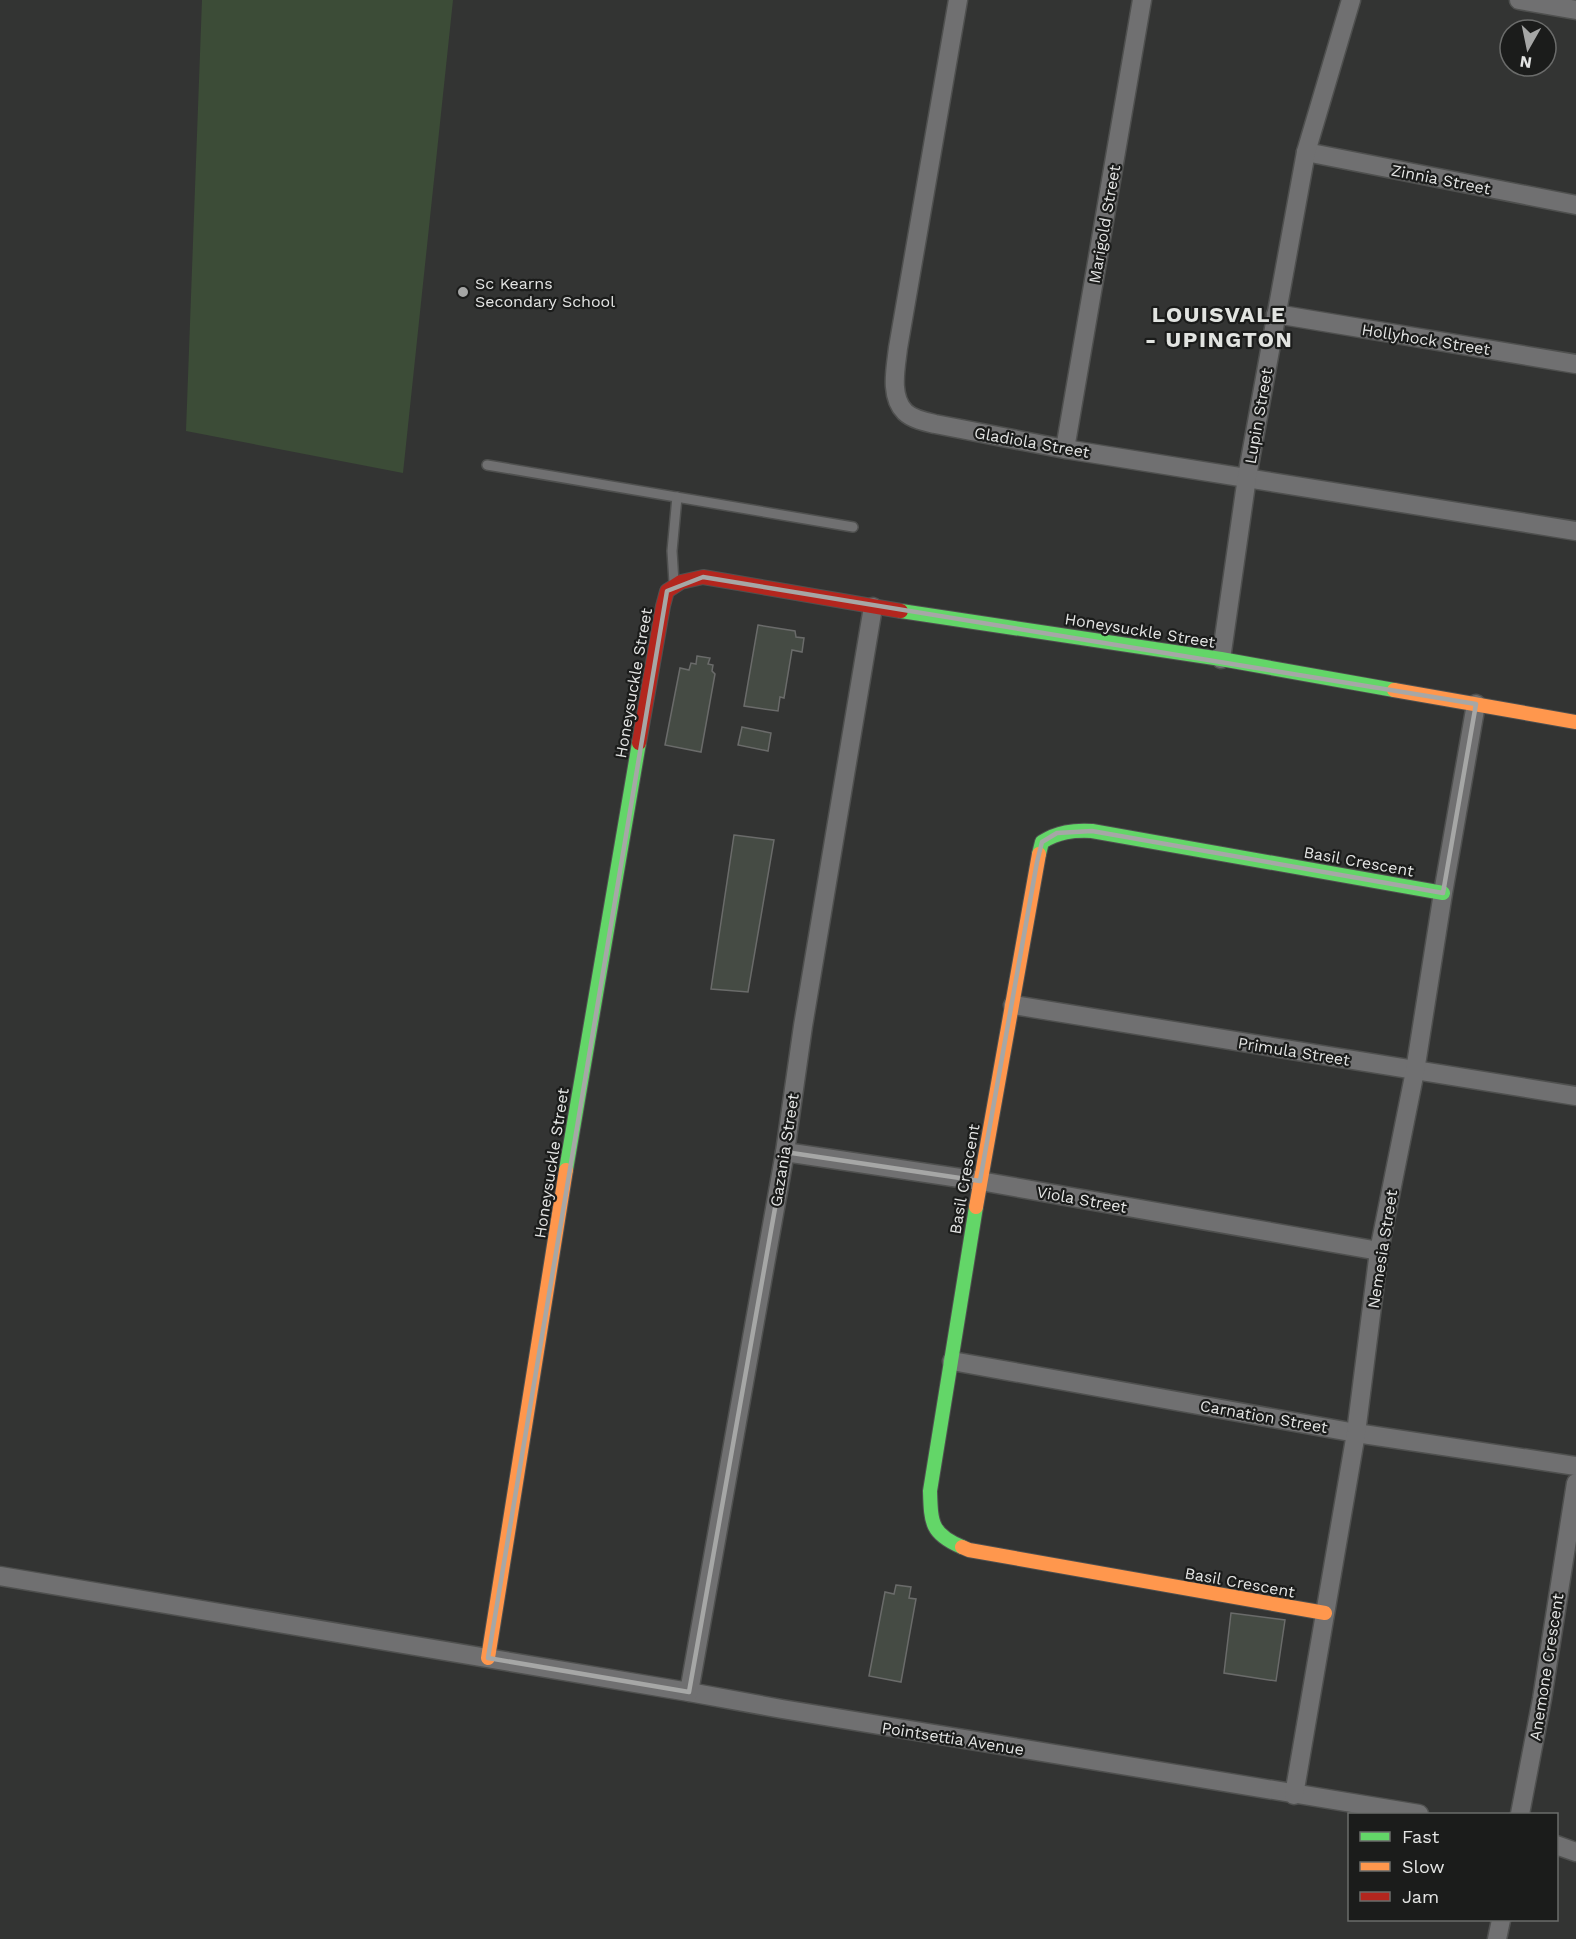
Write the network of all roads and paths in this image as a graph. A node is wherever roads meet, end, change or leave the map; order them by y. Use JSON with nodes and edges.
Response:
{"nodes":[{"id":1,"x":958,"y":0,"type":"edge"},
{"id":2,"x":1142,"y":0,"type":"edge"},
{"id":3,"x":1351,"y":0,"type":"edge"},
{"id":4,"x":1519,"y":0,"type":"edge"},
{"id":5,"x":1576,"y":10,"type":"edge"},
{"id":6,"x":1306,"y":152,"type":"junction"},
{"id":7,"x":1576,"y":205,"type":"edge"},
{"id":8,"x":1276,"y":314,"type":"junction"},
{"id":9,"x":1576,"y":364,"type":"edge"},
{"id":10,"x":1065,"y":449,"type":"junction"},
{"id":11,"x":487,"y":465,"type":"dead end"},
{"id":12,"x":1247,"y":477,"type":"junction"},
{"id":13,"x":677,"y":497,"type":"junction"},
{"id":14,"x":853,"y":526,"type":"dead end"},
{"id":15,"x":1576,"y":530,"type":"edge"},
{"id":16,"x":674,"y":585,"type":"junction"},
{"id":17,"x":873,"y":607,"type":"junction"},
{"id":18,"x":1221,"y":659,"type":"junction"},
{"id":19,"x":1476,"y":704,"type":"junction"},
{"id":20,"x":1576,"y":722,"type":"edge"},
{"id":21,"x":1443,"y":893,"type":"junction"},
{"id":22,"x":1013,"y":1005,"type":"junction"},
{"id":23,"x":1416,"y":1071,"type":"junction"},
{"id":24,"x":1576,"y":1096,"type":"edge"},
{"id":25,"x":785,"y":1152,"type":"junction"},
{"id":26,"x":980,"y":1181,"type":"junction"},
{"id":27,"x":1379,"y":1251,"type":"junction"},
{"id":28,"x":952,"y":1361,"type":"junction"},
{"id":29,"x":1356,"y":1433,"type":"junction"},
{"id":30,"x":1576,"y":1466,"type":"edge"},
{"id":31,"x":1576,"y":1483,"type":"edge"},
{"id":32,"x":0,"y":1576,"type":"edge"},
{"id":33,"x":1325,"y":1613,"type":"junction"},
{"id":34,"x":488,"y":1658,"type":"junction"},
{"id":35,"x":690,"y":1692,"type":"junction"},
{"id":36,"x":1294,"y":1795,"type":"junction"},
{"id":37,"x":1406,"y":1813,"type":"edge"},
{"id":38,"x":1520,"y":1813,"type":"edge"},
{"id":39,"x":1558,"y":1845,"type":"edge"},
{"id":40,"x":1576,"y":1852,"type":"edge"},
{"id":41,"x":1501,"y":1921,"type":"edge"},
{"id":42,"x":1497,"y":1939,"type":"edge"}],
"edges":[{"from":1,"to":10,"type":"street","name":"Gladiola Street"},
{"from":2,"to":10,"type":"street","name":"Marigold Street"},
{"from":3,"to":6,"type":"street","name":"Lupin Street"},
{"from":4,"to":5,"type":"street"},
{"from":6,"to":7,"type":"street","name":"Zinnia Street"},
{"from":6,"to":8,"type":"street","name":"Lupin Street"},
{"from":8,"to":9,"type":"street","name":"Hollyhock Street"},
{"from":8,"to":12,"type":"street","name":"Lupin Street"},
{"from":10,"to":12,"type":"street","name":"Gladiola Street"},
{"from":11,"to":13,"type":"lane"},
{"from":12,"to":15,"type":"street","name":"Gladiola Street"},
{"from":12,"to":18,"type":"street","name":"Lupin Street"},
{"from":13,"to":14,"type":"lane"},
{"from":13,"to":16,"type":"lane"},
{"from":16,"to":17,"type":"street","name":"Honeysuckle Street"},
{"from":16,"to":34,"type":"street","name":"Honeysuckle Street"},
{"from":17,"to":18,"type":"street","name":"Honeysuckle Street"},
{"from":17,"to":25,"type":"street","name":"Gazania Street"},
{"from":18,"to":19,"type":"street","name":"Honeysuckle Street"},
{"from":19,"to":20,"type":"street","name":"Honeysuckle Street"},
{"from":19,"to":21,"type":"street","name":"Nemesia Street"},
{"from":21,"to":22,"type":"street","name":"Basil Crescent"},
{"from":21,"to":23,"type":"street","name":"Nemesia Street"},
{"from":22,"to":23,"type":"street","name":"Primula Street"},
{"from":22,"to":26,"type":"street","name":"Basil Crescent"},
{"from":23,"to":24,"type":"street","name":"Primula Street"},
{"from":23,"to":27,"type":"street","name":"Nemesia Street"},
{"from":25,"to":26,"type":"street","name":"Viola Street"},
{"from":25,"to":35,"type":"street","name":"Gazania Street"},
{"from":26,"to":27,"type":"street","name":"Viola Street"},
{"from":26,"to":28,"type":"street","name":"Basil Crescent"},
{"from":27,"to":29,"type":"street","name":"Nemesia Street"},
{"from":28,"to":29,"type":"street","name":"Carnation Street"},
{"from":28,"to":33,"type":"street","name":"Basil Crescent"},
{"from":29,"to":30,"type":"street","name":"Carnation Street"},
{"from":29,"to":33,"type":"street","name":"Nemesia Street"},
{"from":31,"to":38,"type":"street","name":"Anemone Crescent"},
{"from":32,"to":34,"type":"street","name":"Pointsettia Avenue"},
{"from":33,"to":36,"type":"street","name":"Nemesia Street"},
{"from":34,"to":35,"type":"street","name":"Pointsettia Avenue"},
{"from":35,"to":36,"type":"street","name":"Pointsettia Avenue"},
{"from":36,"to":37,"type":"street","name":"Pointsettia Avenue"},
{"from":39,"to":40,"type":"street"},
{"from":41,"to":42,"type":"street"}]}
